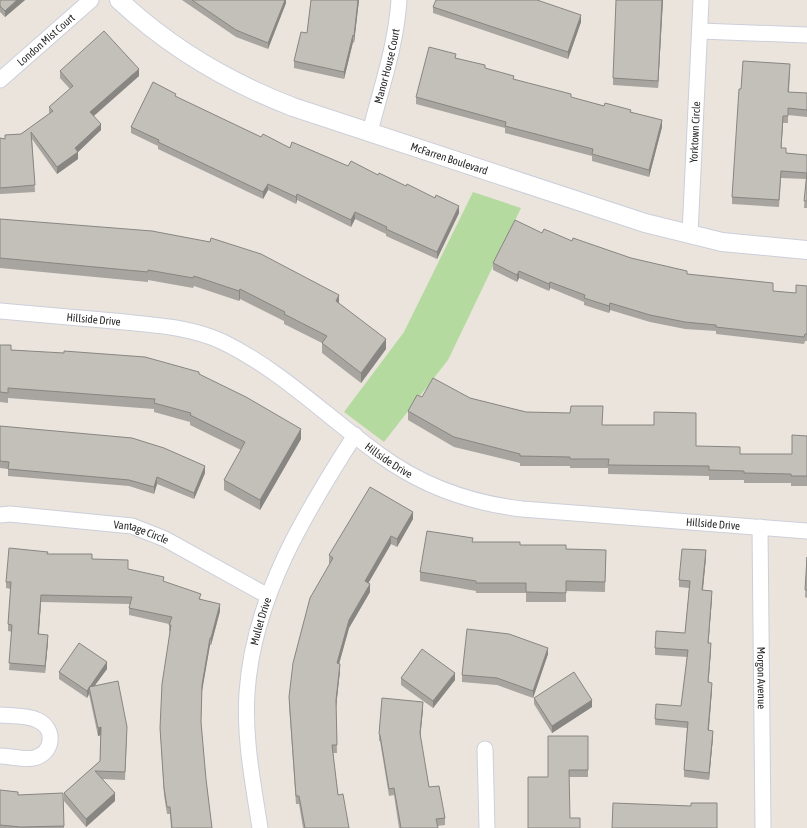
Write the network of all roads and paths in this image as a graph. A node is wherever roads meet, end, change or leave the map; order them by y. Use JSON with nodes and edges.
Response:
{"nodes":[{"id":1,"x":91,"y":0,"type":"edge"},
{"id":2,"x":119,"y":0,"type":"edge"},
{"id":3,"x":399,"y":0,"type":"edge"},
{"id":4,"x":701,"y":0,"type":"edge"},
{"id":5,"x":700,"y":31,"type":"junction"},
{"id":6,"x":807,"y":35,"type":"edge"},
{"id":7,"x":0,"y":80,"type":"edge"},
{"id":8,"x":370,"y":132,"type":"junction"},
{"id":9,"x":690,"y":234,"type":"junction"},
{"id":10,"x":807,"y":250,"type":"edge"},
{"id":11,"x":0,"y":311,"type":"edge"},
{"id":12,"x":354,"y":435,"type":"junction"},
{"id":13,"x":0,"y":515,"type":"edge"},
{"id":14,"x":760,"y":527,"type":"junction"},
{"id":15,"x":807,"y":531,"type":"edge"},
{"id":16,"x":268,"y":596,"type":"junction"},
{"id":17,"x":0,"y":716,"type":"edge"},
{"id":18,"x":485,"y":749,"type":"dead end"},
{"id":19,"x":0,"y":756,"type":"edge"},
{"id":20,"x":260,"y":828,"type":"edge"},
{"id":21,"x":487,"y":828,"type":"edge"},
{"id":22,"x":763,"y":828,"type":"edge"}],
"edges":[{"from":1,"to":7,"type":"street","name":"London Mist Court"},
{"from":2,"to":8,"type":"street","name":"McFarren Boulevard"},
{"from":3,"to":8,"type":"street","name":"Manor House Court"},
{"from":4,"to":5,"type":"street","name":"Yorktown Circle"},
{"from":5,"to":6,"type":"street"},
{"from":5,"to":9,"type":"street","name":"Yorktown Circle"},
{"from":8,"to":9,"type":"street","name":"McFarren Boulevard"},
{"from":9,"to":10,"type":"street","name":"McFarren Boulevard"},
{"from":11,"to":12,"type":"street","name":"Hillside Drive"},
{"from":12,"to":14,"type":"street","name":"Hillside Drive"},
{"from":12,"to":16,"type":"street","name":"Mullet Drive"},
{"from":13,"to":16,"type":"street","name":"Vantage Circle"},
{"from":14,"to":15,"type":"street","name":"Hillside Drive"},
{"from":14,"to":22,"type":"street","name":"Morgon Avenue"},
{"from":16,"to":20,"type":"street","name":"Mullet Drive"},
{"from":17,"to":19,"type":"street"},
{"from":18,"to":21,"type":"street"}]}
